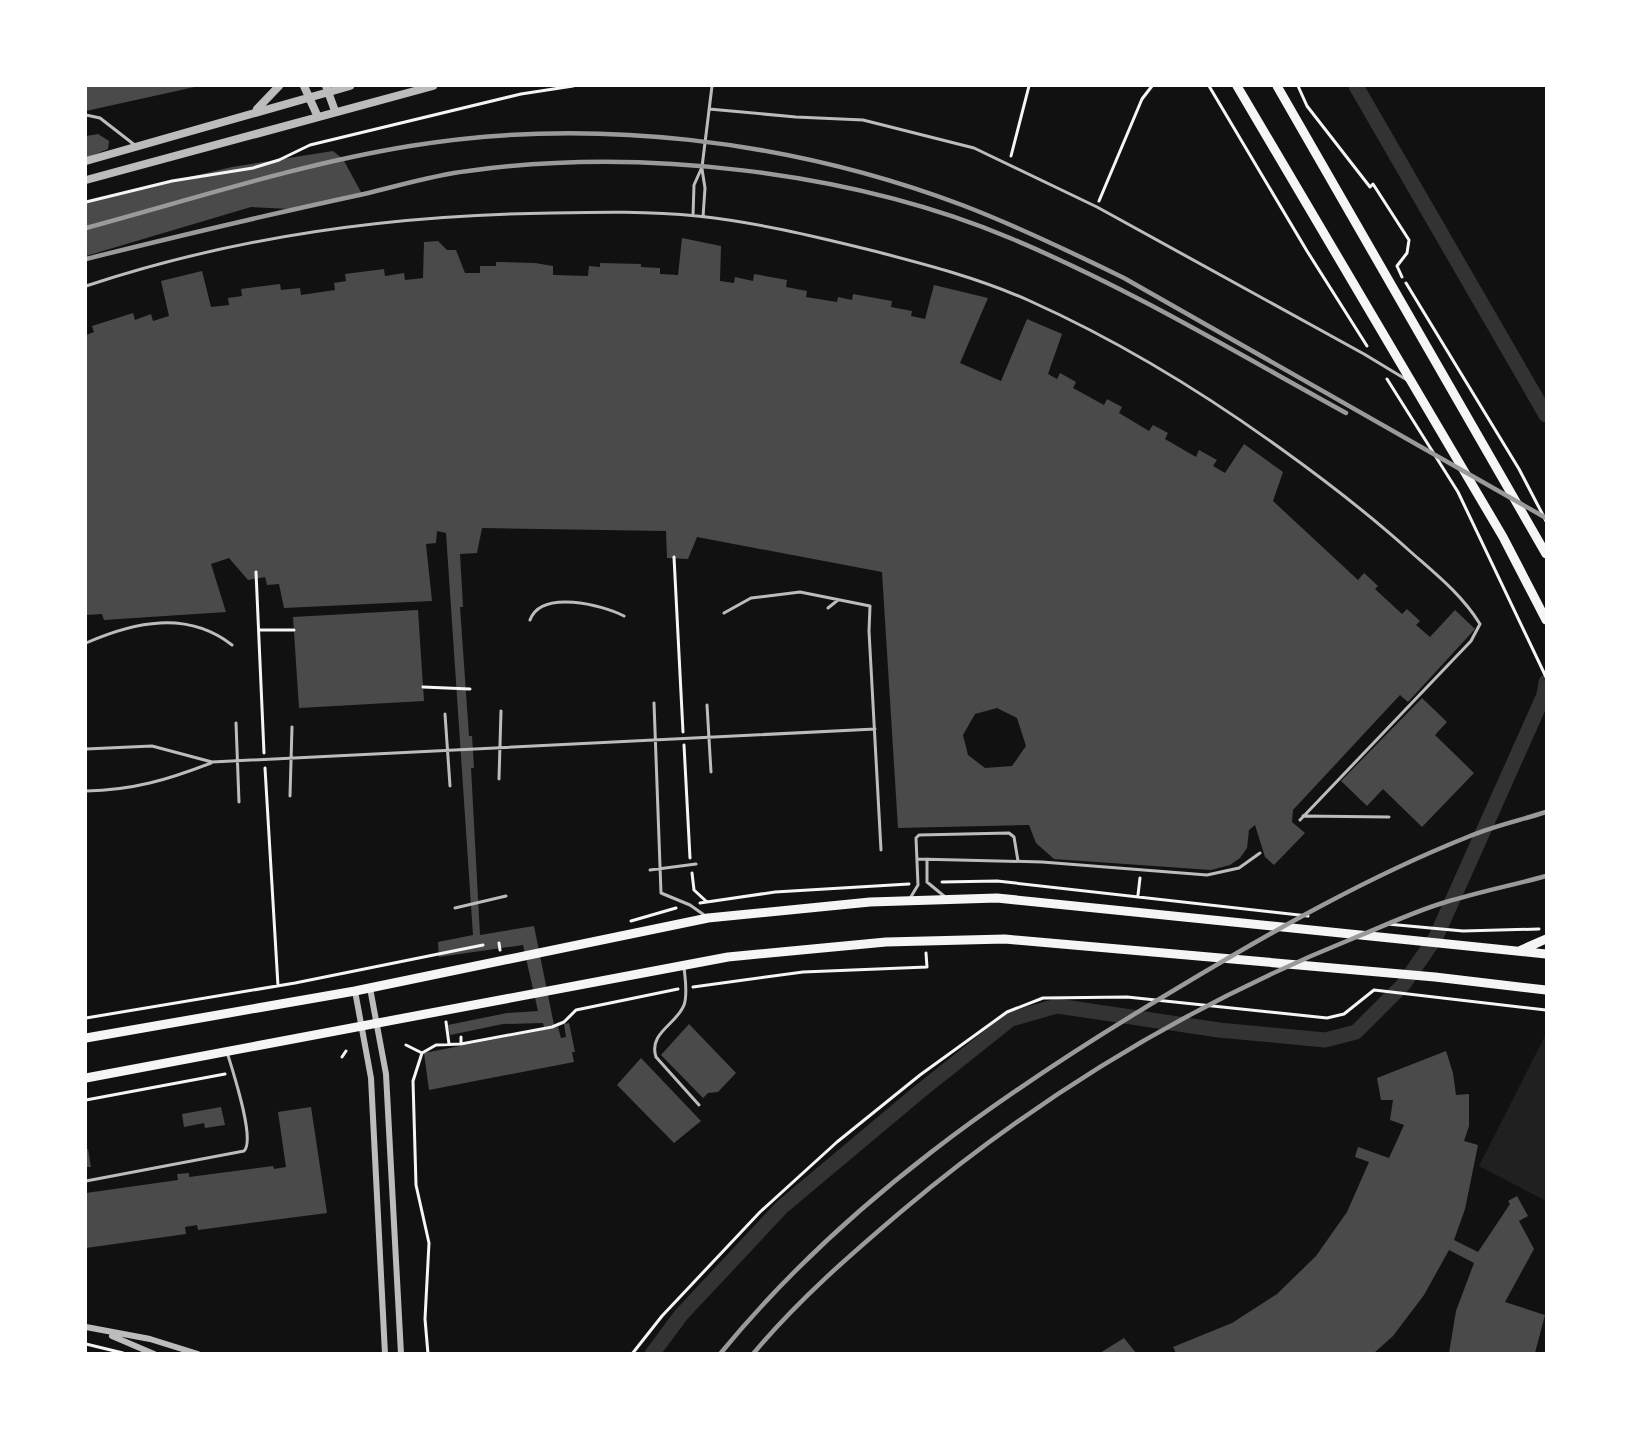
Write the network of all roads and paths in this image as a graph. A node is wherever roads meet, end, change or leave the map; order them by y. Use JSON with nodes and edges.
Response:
{"nodes":[{"id":1,"x":279,"y":86,"type":"edge"},
{"id":2,"x":304,"y":86,"type":"edge"},
{"id":3,"x":350,"y":86,"type":"edge"},
{"id":4,"x":433,"y":86,"type":"edge"},
{"id":5,"x":573,"y":86,"type":"edge"},
{"id":6,"x":712,"y":86,"type":"edge"},
{"id":7,"x":1029,"y":86,"type":"edge"},
{"id":8,"x":1152,"y":86,"type":"edge"},
{"id":9,"x":1209,"y":86,"type":"edge"},
{"id":10,"x":1237,"y":86,"type":"edge"},
{"id":11,"x":1276,"y":86,"type":"edge"},
{"id":12,"x":1298,"y":86,"type":"edge"},
{"id":13,"x":328,"y":88,"type":"edge"},
{"id":14,"x":309,"y":96,"type":"junction"},
{"id":15,"x":709,"y":109,"type":"junction"},
{"id":16,"x":335,"y":111,"type":"junction"},
{"id":17,"x":253,"y":112,"type":"junction"},
{"id":18,"x":86,"y":115,"type":"edge"},
{"id":19,"x":317,"y":116,"type":"junction"},
{"id":20,"x":136,"y":146,"type":"junction"},
{"id":21,"x":86,"y":160,"type":"edge"},
{"id":22,"x":1009,"y":163,"type":"junction"},
{"id":23,"x":702,"y":167,"type":"junction"},
{"id":24,"x":86,"y":180,"type":"edge"},
{"id":25,"x":86,"y":202,"type":"edge"},
{"id":26,"x":1096,"y":207,"type":"junction"},
{"id":27,"x":693,"y":216,"type":"junction"},
{"id":28,"x":703,"y":217,"type":"junction"},
{"id":29,"x":86,"y":286,"type":"edge"},
{"id":30,"x":1377,"y":362,"type":"junction"},
{"id":31,"x":1413,"y":385,"type":"junction"},
{"id":32,"x":1546,"y":521,"type":"edge"},
{"id":33,"x":1546,"y":554,"type":"edge"},
{"id":34,"x":256,"y":572,"type":"dead end"},
{"id":35,"x":838,"y":600,"type":"junction"},
{"id":36,"x":828,"y":608,"type":"dead end"},
{"id":37,"x":724,"y":613,"type":"dead end"},
{"id":38,"x":624,"y":616,"type":"dead end"},
{"id":39,"x":530,"y":620,"type":"dead end"},
{"id":40,"x":1546,"y":620,"type":"edge"},
{"id":41,"x":259,"y":630,"type":"junction"},
{"id":42,"x":294,"y":630,"type":"dead end"},
{"id":43,"x":86,"y":643,"type":"edge"},
{"id":44,"x":232,"y":645,"type":"dead end"},
{"id":45,"x":1546,"y":676,"type":"edge"},
{"id":46,"x":423,"y":687,"type":"dead end"},
{"id":47,"x":470,"y":689,"type":"dead end"},
{"id":48,"x":654,"y":704,"type":"dead end"},
{"id":49,"x":708,"y":705,"type":"dead end"},
{"id":50,"x":501,"y":711,"type":"dead end"},
{"id":51,"x":445,"y":714,"type":"dead end"},
{"id":52,"x":236,"y":723,"type":"dead end"},
{"id":53,"x":292,"y":727,"type":"dead end"},
{"id":54,"x":874,"y":729,"type":"junction"},
{"id":55,"x":710,"y":738,"type":"junction"},
{"id":56,"x":656,"y":740,"type":"junction"},
{"id":57,"x":86,"y":749,"type":"edge"},
{"id":58,"x":500,"y":749,"type":"junction"},
{"id":59,"x":448,"y":751,"type":"junction"},
{"id":60,"x":292,"y":759,"type":"junction"},
{"id":61,"x":264,"y":760,"type":"junction"},
{"id":62,"x":236,"y":761,"type":"junction"},
{"id":63,"x":212,"y":762,"type":"junction"},
{"id":64,"x":711,"y":772,"type":"dead end"},
{"id":65,"x":499,"y":779,"type":"dead end"},
{"id":66,"x":450,"y":786,"type":"dead end"},
{"id":67,"x":86,"y":791,"type":"edge"},
{"id":68,"x":290,"y":796,"type":"dead end"},
{"id":69,"x":239,"y":802,"type":"dead end"},
{"id":70,"x":1303,"y":816,"type":"junction"},
{"id":71,"x":1389,"y":817,"type":"dead end"},
{"id":72,"x":1299,"y":820,"type":"dead end"},
{"id":73,"x":880,"y":850,"type":"dead end"},
{"id":74,"x":1260,"y":854,"type":"dead end"},
{"id":75,"x":918,"y":859,"type":"junction"},
{"id":76,"x":927,"y":859,"type":"junction"},
{"id":77,"x":1018,"y":861,"type":"junction"},
{"id":78,"x":696,"y":864,"type":"dead end"},
{"id":79,"x":658,"y":869,"type":"junction"},
{"id":80,"x":650,"y":870,"type":"dead end"},
{"id":81,"x":1140,"y":878,"type":"dead end"},
{"id":82,"x":1138,"y":895,"type":"dead end"},
{"id":83,"x":506,"y":896,"type":"dead end"},
{"id":84,"x":948,"y":900,"type":"junction"},
{"id":85,"x":908,"y":901,"type":"junction"},
{"id":86,"x":455,"y":908,"type":"dead end"},
{"id":87,"x":708,"y":918,"type":"junction"},
{"id":88,"x":1546,"y":926,"type":"edge"},
{"id":89,"x":1416,"y":927,"type":"dead end"},
{"id":90,"x":1546,"y":939,"type":"edge"},
{"id":91,"x":926,"y":942,"type":"junction"},
{"id":92,"x":483,"y":945,"type":"dead end"},
{"id":93,"x":1516,"y":952,"type":"junction"},
{"id":94,"x":1546,"y":954,"type":"edge"},
{"id":95,"x":684,"y":965,"type":"junction"},
{"id":96,"x":278,"y":986,"type":"junction"},
{"id":97,"x":370,"y":988,"type":"junction"},
{"id":98,"x":686,"y":988,"type":"junction"},
{"id":99,"x":1546,"y":990,"type":"edge"},
{"id":100,"x":355,"y":991,"type":"junction"},
{"id":101,"x":445,"y":1009,"type":"junction"},
{"id":102,"x":1546,"y":1010,"type":"edge"},
{"id":103,"x":86,"y":1018,"type":"edge"},
{"id":104,"x":378,"y":1023,"type":"junction"},
{"id":105,"x":363,"y":1026,"type":"junction"},
{"id":106,"x":461,"y":1037,"type":"dead end"},
{"id":107,"x":86,"y":1038,"type":"edge"},
{"id":108,"x":449,"y":1044,"type":"junction"},
{"id":109,"x":461,"y":1044,"type":"junction"},
{"id":110,"x":406,"y":1045,"type":"dead end"},
{"id":111,"x":226,"y":1051,"type":"junction"},
{"id":112,"x":346,"y":1051,"type":"dead end"},
{"id":113,"x":422,"y":1053,"type":"junction"},
{"id":114,"x":342,"y":1057,"type":"dead end"},
{"id":115,"x":234,"y":1073,"type":"junction"},
{"id":116,"x":86,"y":1077,"type":"edge"},
{"id":117,"x":86,"y":1100,"type":"edge"},
{"id":118,"x":699,"y":1105,"type":"dead end"},
{"id":119,"x":86,"y":1181,"type":"edge"},
{"id":120,"x":86,"y":1327,"type":"edge"},
{"id":121,"x":106,"y":1333,"type":"junction"},
{"id":122,"x":86,"y":1344,"type":"edge"},
{"id":123,"x":124,"y":1353,"type":"edge"},
{"id":124,"x":154,"y":1353,"type":"edge"},
{"id":125,"x":197,"y":1353,"type":"edge"},
{"id":126,"x":248,"y":1353,"type":"edge"},
{"id":127,"x":261,"y":1353,"type":"edge"},
{"id":128,"x":385,"y":1353,"type":"edge"},
{"id":129,"x":401,"y":1353,"type":"edge"},
{"id":130,"x":428,"y":1353,"type":"edge"},
{"id":131,"x":632,"y":1353,"type":"edge"}],
"edges":[{"from":1,"to":17,"type":"street"},
{"from":2,"to":14,"type":"street"},
{"from":3,"to":13,"type":"street"},
{"from":4,"to":16,"type":"street"},
{"from":5,"to":25,"type":"path"},
{"from":6,"to":15,"type":"lane"},
{"from":7,"to":22,"type":"path"},
{"from":8,"to":26,"type":"path"},
{"from":9,"to":30,"type":"path"},
{"from":10,"to":31,"type":"main road"},
{"from":11,"to":33,"type":"main road"},
{"from":12,"to":32,"type":"path"},
{"from":13,"to":14,"type":"street"},
{"from":13,"to":16,"type":"street"},
{"from":14,"to":17,"type":"street"},
{"from":14,"to":19,"type":"street"},
{"from":15,"to":22,"type":"lane"},
{"from":15,"to":23,"type":"lane"},
{"from":16,"to":19,"type":"street"},
{"from":17,"to":20,"type":"street"},
{"from":18,"to":20,"type":"lane"},
{"from":19,"to":24,"type":"street"},
{"from":20,"to":21,"type":"street"},
{"from":22,"to":26,"type":"lane"},
{"from":23,"to":27,"type":"lane"},
{"from":23,"to":28,"type":"lane"},
{"from":26,"to":30,"type":"lane"},
{"from":27,"to":28,"type":"lane"},
{"from":27,"to":29,"type":"lane"},
{"from":28,"to":70,"type":"lane"},
{"from":30,"to":31,"type":"lane"},
{"from":30,"to":45,"type":"path"},
{"from":31,"to":40,"type":"main road"},
{"from":34,"to":41,"type":"path"},
{"from":35,"to":36,"type":"lane"},
{"from":35,"to":37,"type":"lane"},
{"from":35,"to":54,"type":"lane"},
{"from":38,"to":39,"type":"lane"},
{"from":41,"to":42,"type":"path"},
{"from":41,"to":61,"type":"path"},
{"from":43,"to":44,"type":"lane"},
{"from":46,"to":47,"type":"path"},
{"from":48,"to":56,"type":"lane"},
{"from":49,"to":55,"type":"lane"},
{"from":50,"to":58,"type":"lane"},
{"from":51,"to":59,"type":"lane"},
{"from":52,"to":62,"type":"lane"},
{"from":53,"to":60,"type":"lane"},
{"from":54,"to":55,"type":"lane"},
{"from":54,"to":73,"type":"lane"},
{"from":55,"to":56,"type":"lane"},
{"from":55,"to":64,"type":"lane"},
{"from":56,"to":58,"type":"lane"},
{"from":56,"to":79,"type":"lane"},
{"from":57,"to":63,"type":"lane"},
{"from":58,"to":59,"type":"lane"},
{"from":58,"to":65,"type":"lane"},
{"from":59,"to":60,"type":"lane"},
{"from":59,"to":66,"type":"lane"},
{"from":60,"to":61,"type":"lane"},
{"from":60,"to":68,"type":"lane"},
{"from":61,"to":62,"type":"lane"},
{"from":61,"to":96,"type":"path"},
{"from":62,"to":63,"type":"lane"},
{"from":62,"to":69,"type":"lane"},
{"from":63,"to":67,"type":"lane"},
{"from":70,"to":71,"type":"lane"},
{"from":70,"to":72,"type":"lane"},
{"from":74,"to":77,"type":"lane"},
{"from":75,"to":76,"type":"lane"},
{"from":75,"to":77,"type":"lane"},
{"from":75,"to":85,"type":"lane"},
{"from":76,"to":77,"type":"lane"},
{"from":76,"to":84,"type":"lane"},
{"from":78,"to":79,"type":"lane"},
{"from":79,"to":80,"type":"lane"},
{"from":79,"to":87,"type":"lane"},
{"from":81,"to":82,"type":"path"},
{"from":83,"to":86,"type":"lane"},
{"from":84,"to":85,"type":"main road"},
{"from":84,"to":93,"type":"main road"},
{"from":85,"to":87,"type":"main road"},
{"from":87,"to":97,"type":"main road"},
{"from":88,"to":89,"type":"path"},
{"from":90,"to":93,"type":"main road"},
{"from":91,"to":95,"type":"main road"},
{"from":91,"to":98,"type":"path"},
{"from":91,"to":99,"type":"main road"},
{"from":92,"to":96,"type":"path"},
{"from":93,"to":94,"type":"main road"},
{"from":95,"to":98,"type":"lane"},
{"from":95,"to":101,"type":"main road"},
{"from":96,"to":103,"type":"path"},
{"from":97,"to":100,"type":"main road"},
{"from":97,"to":104,"type":"street"},
{"from":98,"to":109,"type":"path"},
{"from":98,"to":118,"type":"lane"},
{"from":100,"to":105,"type":"street"},
{"from":100,"to":107,"type":"main road"},
{"from":101,"to":104,"type":"main road"},
{"from":101,"to":108,"type":"path"},
{"from":102,"to":131,"type":"path"},
{"from":104,"to":105,"type":"main road"},
{"from":104,"to":129,"type":"street"},
{"from":105,"to":111,"type":"main road"},
{"from":105,"to":128,"type":"street"},
{"from":106,"to":109,"type":"path"},
{"from":108,"to":109,"type":"path"},
{"from":108,"to":113,"type":"path"},
{"from":110,"to":113,"type":"path"},
{"from":111,"to":115,"type":"lane"},
{"from":111,"to":116,"type":"main road"},
{"from":112,"to":114,"type":"path"},
{"from":113,"to":130,"type":"path"},
{"from":115,"to":117,"type":"path"},
{"from":115,"to":119,"type":"lane"},
{"from":120,"to":121,"type":"street"},
{"from":121,"to":124,"type":"street"},
{"from":121,"to":125,"type":"street"},
{"from":122,"to":123,"type":"path"},
{"from":126,"to":127,"type":"path"}]}
